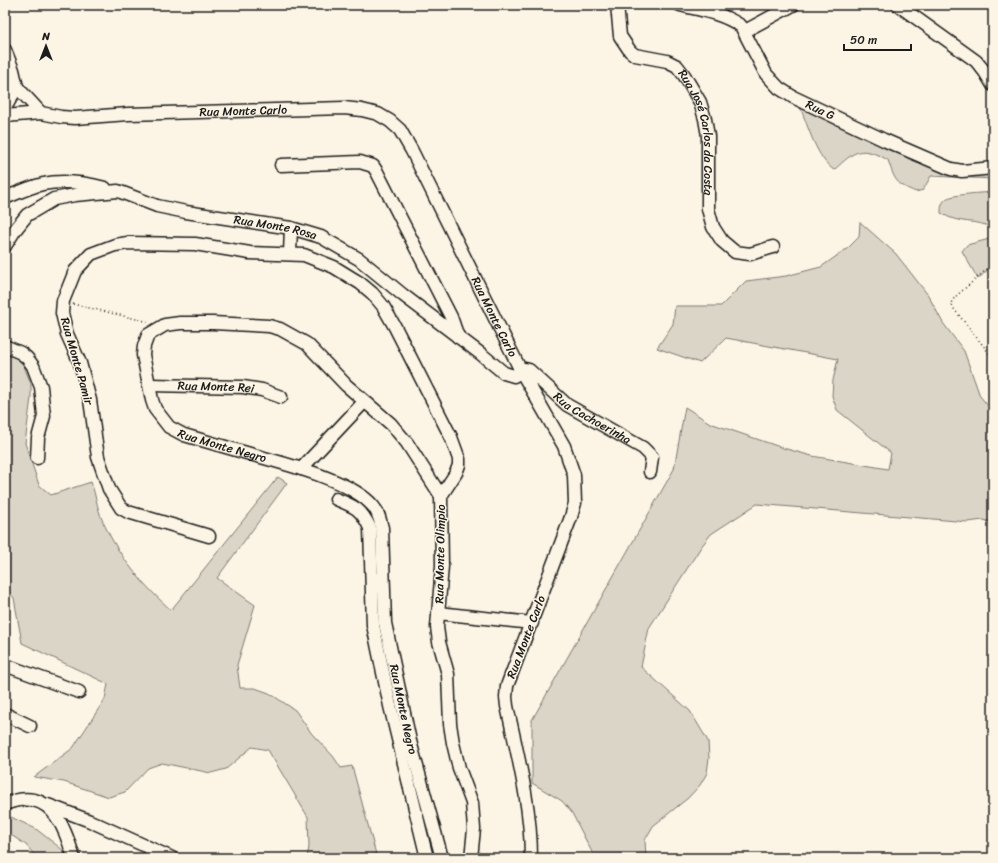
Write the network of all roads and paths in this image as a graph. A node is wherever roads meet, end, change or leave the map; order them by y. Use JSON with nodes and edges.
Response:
{"nodes":[{"id":1,"x":617,"y":5,"type":"edge"},
{"id":2,"x":680,"y":5,"type":"edge"},
{"id":3,"x":793,"y":5,"type":"edge"},
{"id":4,"x":898,"y":5,"type":"edge"},
{"id":5,"x":745,"y":31,"type":"junction"},
{"id":6,"x":5,"y":50,"type":"edge"},
{"id":7,"x":993,"y":85,"type":"edge"},
{"id":8,"x":17,"y":88,"type":"junction"},
{"id":9,"x":5,"y":108,"type":"edge"},
{"id":10,"x":41,"y":113,"type":"junction"},
{"id":11,"x":5,"y":116,"type":"edge"},
{"id":12,"x":281,"y":165,"type":"dead end"},
{"id":13,"x":993,"y":168,"type":"edge"},
{"id":14,"x":118,"y":191,"type":"junction"},
{"id":15,"x":5,"y":198,"type":"edge"},
{"id":16,"x":291,"y":228,"type":"junction"},
{"id":17,"x":5,"y":246,"type":"edge"},
{"id":18,"x":773,"y":247,"type":"dead end"},
{"id":19,"x":290,"y":253,"type":"junction"},
{"id":20,"x":993,"y":264,"type":"edge"},
{"id":21,"x":63,"y":301,"type":"junction"},
{"id":22,"x":165,"y":325,"type":"junction"},
{"id":23,"x":458,"y":337,"type":"junction"},
{"id":24,"x":5,"y":346,"type":"edge"},
{"id":25,"x":993,"y":358,"type":"edge"},
{"id":26,"x":521,"y":371,"type":"junction"},
{"id":27,"x":150,"y":385,"type":"junction"},
{"id":28,"x":281,"y":397,"type":"dead end"},
{"id":29,"x":364,"y":402,"type":"junction"},
{"id":30,"x":37,"y":458,"type":"dead end"},
{"id":31,"x":301,"y":468,"type":"junction"},
{"id":32,"x":650,"y":472,"type":"dead end"},
{"id":33,"x":441,"y":496,"type":"junction"},
{"id":34,"x":336,"y":499,"type":"dead end"},
{"id":35,"x":210,"y":536,"type":"dead end"},
{"id":36,"x":438,"y":613,"type":"junction"},
{"id":37,"x":532,"y":624,"type":"junction"},
{"id":38,"x":5,"y":665,"type":"edge"},
{"id":39,"x":79,"y":692,"type":"dead end"},
{"id":40,"x":5,"y":714,"type":"edge"},
{"id":41,"x":30,"y":726,"type":"dead end"},
{"id":42,"x":5,"y":804,"type":"edge"},
{"id":43,"x":48,"y":805,"type":"junction"},
{"id":44,"x":74,"y":858,"type":"edge"},
{"id":45,"x":172,"y":858,"type":"edge"},
{"id":46,"x":427,"y":858,"type":"edge"},
{"id":47,"x":442,"y":858,"type":"edge"},
{"id":48,"x":471,"y":858,"type":"edge"},
{"id":49,"x":531,"y":858,"type":"edge"}],
"edges":[{"from":1,"to":18,"type":"street","name":"Rua José Carlos da Costa"},
{"from":2,"to":5,"type":"street","name":"Rua G"},
{"from":3,"to":5,"type":"street"},
{"from":4,"to":7,"type":"street"},
{"from":5,"to":13,"type":"street","name":"Rua G"},
{"from":6,"to":8,"type":"street"},
{"from":8,"to":9,"type":"street"},
{"from":8,"to":10,"type":"street"},
{"from":10,"to":11,"type":"street","name":"Rua Monte Carlo"},
{"from":10,"to":26,"type":"street","name":"Rua Monte Carlo"},
{"from":12,"to":23,"type":"street"},
{"from":14,"to":15,"type":"street"},
{"from":14,"to":16,"type":"street","name":"Rua Monte Rosa"},
{"from":14,"to":17,"type":"street","name":"Rua Monte Rosa"},
{"from":16,"to":19,"type":"street"},
{"from":16,"to":23,"type":"street","name":"Rua Monte Rosa"},
{"from":19,"to":21,"type":"street","name":"Rua Monte Pamir"},
{"from":19,"to":33,"type":"street","name":"Rua Monte Olimpio"},
{"from":20,"to":25,"type":"path"},
{"from":21,"to":22,"type":"path"},
{"from":21,"to":35,"type":"street","name":"Rua Monte Pamir"},
{"from":22,"to":27,"type":"street","name":"Rua Monte Negro"},
{"from":22,"to":29,"type":"street","name":"Rua Monte Negro"},
{"from":23,"to":26,"type":"street","name":"Rua Monte Rosa"},
{"from":24,"to":30,"type":"street"},
{"from":26,"to":32,"type":"street","name":"Rua Cachoerinha"},
{"from":26,"to":37,"type":"street","name":"Rua Monte Carlo"},
{"from":27,"to":28,"type":"street","name":"Rua Monte Rei"},
{"from":27,"to":31,"type":"street","name":"Rua Monte Negro"},
{"from":29,"to":31,"type":"street"},
{"from":29,"to":33,"type":"street","name":"Rua Monte Negro"},
{"from":31,"to":47,"type":"street","name":"Rua Monte Negro"},
{"from":33,"to":36,"type":"street","name":"Rua Monte Olimpio"},
{"from":34,"to":46,"type":"street"},
{"from":36,"to":37,"type":"street"},
{"from":36,"to":48,"type":"street","name":"Rua Monte Olimpio"},
{"from":37,"to":49,"type":"street","name":"Rua Monte Carlo"},
{"from":38,"to":39,"type":"street"},
{"from":40,"to":41,"type":"street"},
{"from":42,"to":43,"type":"street"},
{"from":43,"to":44,"type":"street"},
{"from":43,"to":45,"type":"street"}]}
